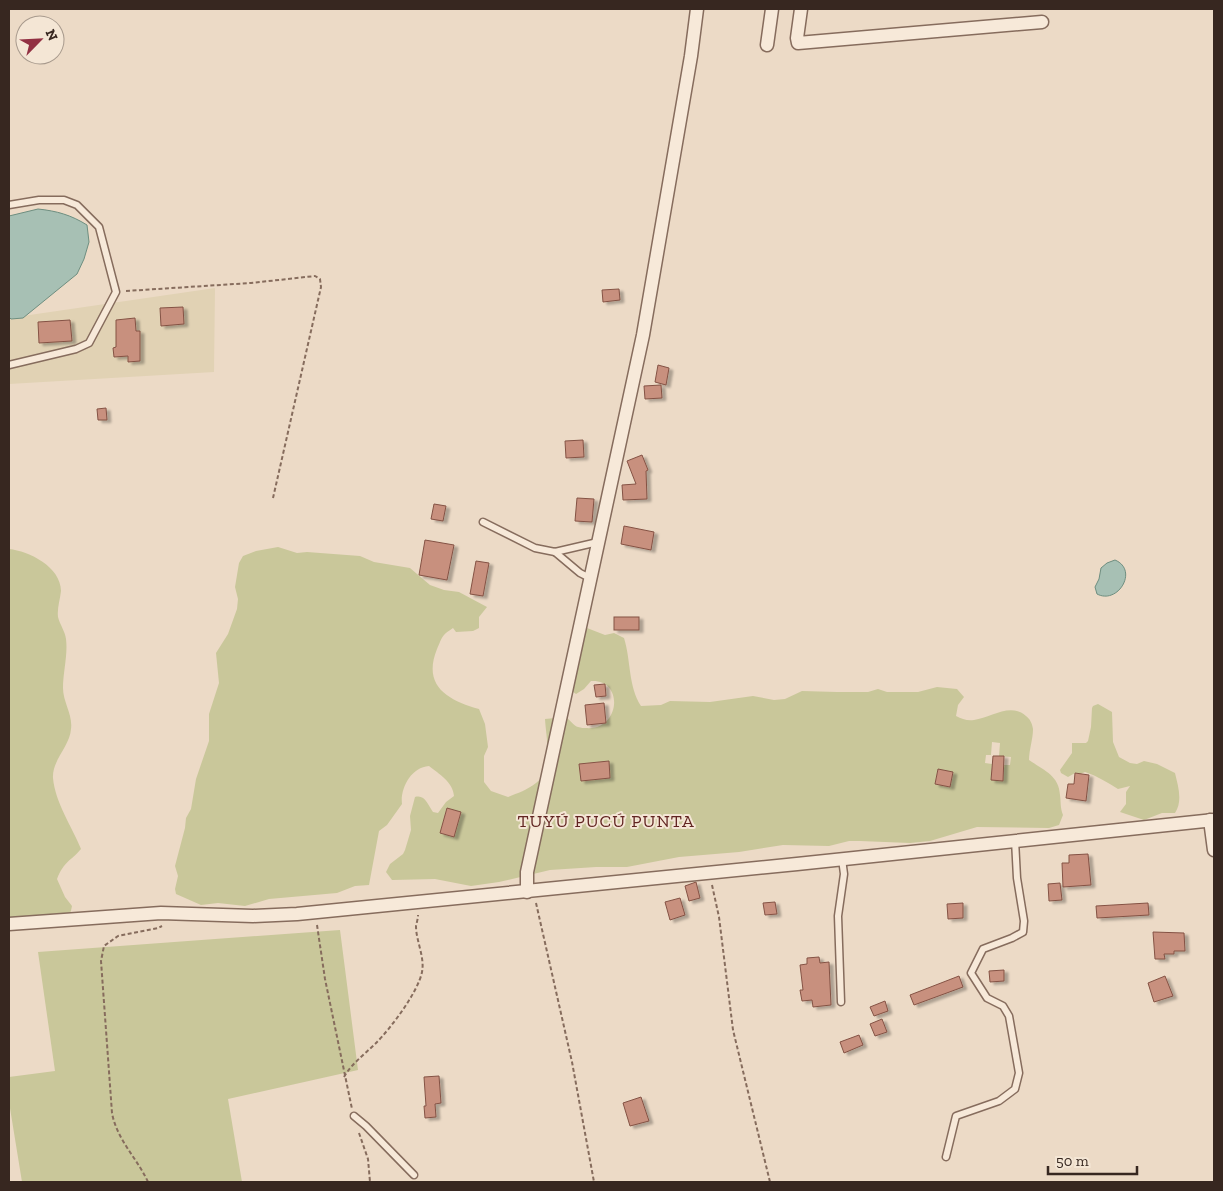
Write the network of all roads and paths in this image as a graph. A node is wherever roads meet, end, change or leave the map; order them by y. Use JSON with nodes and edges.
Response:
{"nodes":[{"id":1,"x":697,"y":9,"type":"edge"},
{"id":2,"x":772,"y":9,"type":"edge"},
{"id":3,"x":801,"y":9,"type":"edge"},
{"id":4,"x":1042,"y":22,"type":"dead end"},
{"id":5,"x":766,"y":45,"type":"dead end"},
{"id":6,"x":9,"y":205,"type":"edge"},
{"id":7,"x":116,"y":292,"type":"junction"},
{"id":8,"x":9,"y":365,"type":"edge"},
{"id":9,"x":273,"y":498,"type":"dead end"},
{"id":10,"x":483,"y":522,"type":"dead end"},
{"id":11,"x":598,"y":542,"type":"junction"},
{"id":12,"x":555,"y":552,"type":"junction"},
{"id":13,"x":590,"y":578,"type":"junction"},
{"id":14,"x":1212,"y":820,"type":"edge"},
{"id":15,"x":1015,"y":840,"type":"junction"},
{"id":16,"x":1214,"y":850,"type":"edge"},
{"id":17,"x":842,"y":859,"type":"junction"},
{"id":18,"x":710,"y":873,"type":"junction"},
{"id":19,"x":530,"y":891,"type":"junction"},
{"id":20,"x":426,"y":902,"type":"junction"},
{"id":21,"x":318,"y":912,"type":"junction"},
{"id":22,"x":174,"y":914,"type":"junction"},
{"id":23,"x":9,"y":924,"type":"edge"},
{"id":24,"x":841,"y":1002,"type":"dead end"},
{"id":25,"x":344,"y":1077,"type":"junction"},
{"id":26,"x":354,"y":1116,"type":"junction"},
{"id":27,"x":946,"y":1157,"type":"dead end"},
{"id":28,"x":414,"y":1175,"type":"dead end"},
{"id":29,"x":148,"y":1182,"type":"edge"},
{"id":30,"x":370,"y":1182,"type":"edge"},
{"id":31,"x":594,"y":1182,"type":"edge"},
{"id":32,"x":770,"y":1182,"type":"edge"}],
"edges":[{"from":1,"to":11,"type":"street"},
{"from":2,"to":5,"type":"street"},
{"from":3,"to":4,"type":"street"},
{"from":6,"to":7,"type":"lane"},
{"from":7,"to":8,"type":"lane"},
{"from":7,"to":9,"type":"path"},
{"from":10,"to":12,"type":"lane"},
{"from":11,"to":12,"type":"lane"},
{"from":11,"to":13,"type":"street"},
{"from":12,"to":13,"type":"lane"},
{"from":13,"to":19,"type":"street"},
{"from":14,"to":15,"type":"street"},
{"from":14,"to":16,"type":"street"},
{"from":15,"to":17,"type":"street"},
{"from":15,"to":27,"type":"lane"},
{"from":17,"to":18,"type":"street"},
{"from":17,"to":24,"type":"lane"},
{"from":18,"to":19,"type":"street"},
{"from":18,"to":32,"type":"path"},
{"from":19,"to":20,"type":"street"},
{"from":19,"to":31,"type":"path"},
{"from":20,"to":21,"type":"street"},
{"from":20,"to":25,"type":"path"},
{"from":21,"to":22,"type":"street"},
{"from":21,"to":25,"type":"path"},
{"from":22,"to":23,"type":"street"},
{"from":22,"to":29,"type":"path"},
{"from":25,"to":26,"type":"path"},
{"from":26,"to":28,"type":"lane"},
{"from":26,"to":30,"type":"path"}]}
